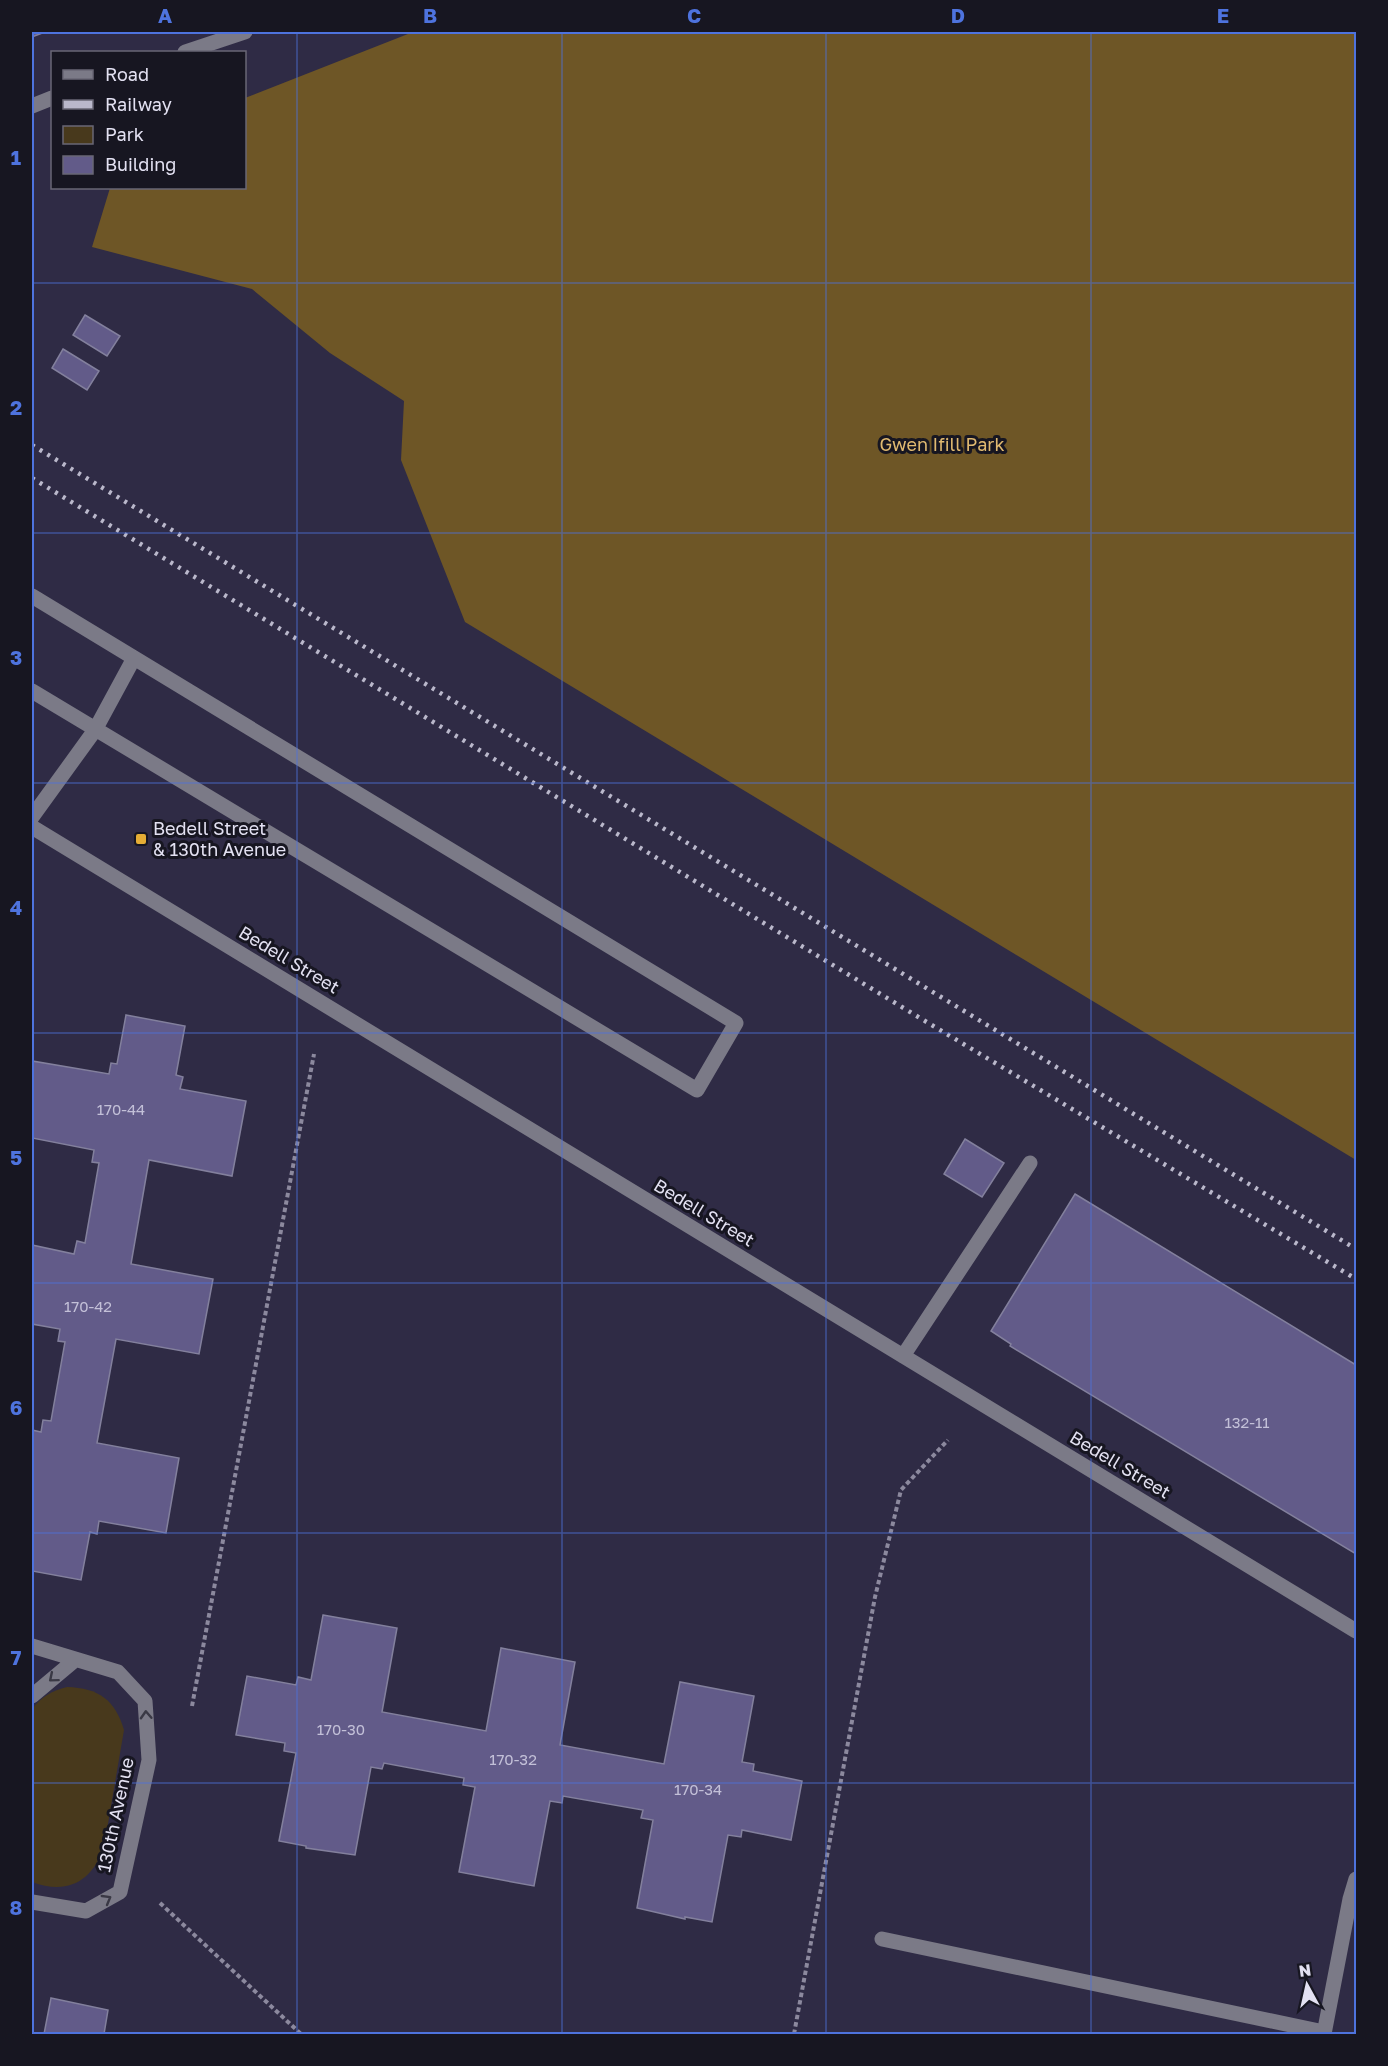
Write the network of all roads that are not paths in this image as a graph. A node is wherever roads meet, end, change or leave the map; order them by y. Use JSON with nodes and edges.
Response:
{"nodes":[{"id":1,"x":245,"y":32,"type":"edge"},
{"id":2,"x":187,"y":51,"type":"edge"},
{"id":3,"x":51,"y":98,"type":"edge"},
{"id":4,"x":32,"y":106,"type":"edge"},
{"id":5,"x":32,"y":596,"type":"edge"},
{"id":6,"x":134,"y":658,"type":"junction"},
{"id":7,"x":32,"y":691,"type":"edge"},
{"id":8,"x":95,"y":730,"type":"junction"},
{"id":9,"x":32,"y":817,"type":"edge"},
{"id":10,"x":32,"y":827,"type":"edge"},
{"id":11,"x":1030,"y":1163,"type":"dead end"},
{"id":12,"x":903,"y":1356,"type":"junction"},
{"id":13,"x":1356,"y":1631,"type":"edge"},
{"id":14,"x":32,"y":1646,"type":"edge"},
{"id":15,"x":75,"y":1660,"type":"junction"},
{"id":16,"x":32,"y":1696,"type":"edge"},
{"id":17,"x":1356,"y":1879,"type":"edge"},
{"id":18,"x":32,"y":1902,"type":"edge"},
{"id":19,"x":882,"y":1939,"type":"dead end"},
{"id":20,"x":1324,"y":2033,"type":"edge"}],
"edges":[{"from":1,"to":2,"type":"street"},
{"from":3,"to":4,"type":"street"},
{"from":5,"to":6,"type":"street"},
{"from":6,"to":8,"type":"street"},
{"from":6,"to":8,"type":"street"},
{"from":7,"to":8,"type":"street"},
{"from":8,"to":9,"type":"street"},
{"from":10,"to":12,"type":"street","name":"Bedell Street"},
{"from":11,"to":12,"type":"street"},
{"from":12,"to":13,"type":"street","name":"Bedell Street"},
{"from":14,"to":15,"type":"street","name":"130th Avenue"},
{"from":15,"to":16,"type":"street","one_way":true},
{"from":18,"to":15,"type":"street","name":"130th Avenue","one_way":true},
{"from":17,"to":20,"type":"street"},
{"from":19,"to":20,"type":"street"}]}
